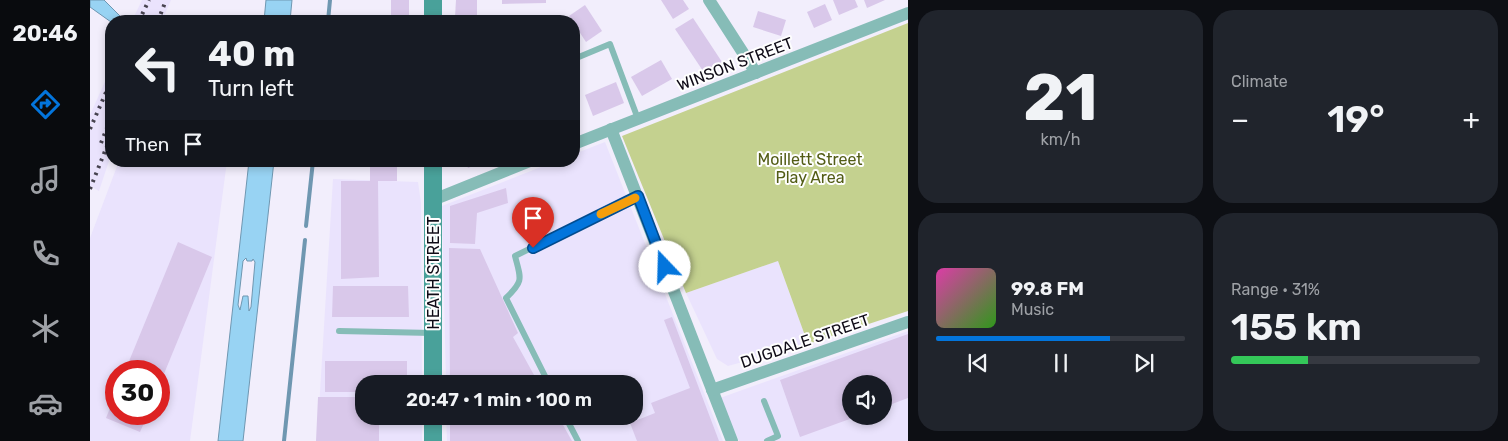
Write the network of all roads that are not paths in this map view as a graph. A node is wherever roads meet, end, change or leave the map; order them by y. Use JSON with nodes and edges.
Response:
{"nodes":[{"id":1,"x":433,"y":0,"type":"edge"},
{"id":2,"x":709,"y":0,"type":"edge"},
{"id":3,"x":908,"y":13,"type":"edge"},
{"id":4,"x":433,"y":15,"type":"edge"},
{"id":5,"x":580,"y":56,"type":"edge"},
{"id":6,"x":756,"y":73,"type":"junction"},
{"id":7,"x":638,"y":119,"type":"junction"},
{"id":8,"x":611,"y":129,"type":"junction"},
{"id":9,"x":580,"y":142,"type":"edge"},
{"id":10,"x":433,"y":167,"type":"edge"},
{"id":11,"x":515,"y":167,"type":"edge"},
{"id":12,"x":638,"y":196,"type":"junction"},
{"id":13,"x":433,"y":200,"type":"junction"},
{"id":14,"x":908,"y":322,"type":"edge"},
{"id":15,"x":339,"y":331,"type":"dead end"},
{"id":16,"x":433,"y":333,"type":"junction"},
{"id":17,"x":433,"y":375,"type":"edge"},
{"id":18,"x":544,"y":375,"type":"edge"},
{"id":19,"x":712,"y":390,"type":"junction"},
{"id":20,"x":764,"y":400,"type":"dead end"},
{"id":21,"x":433,"y":425,"type":"edge"},
{"id":22,"x":570,"y":425,"type":"edge"},
{"id":23,"x":433,"y":441,"type":"edge"},
{"id":24,"x":578,"y":441,"type":"edge"},
{"id":25,"x":732,"y":441,"type":"edge"},
{"id":26,"x":767,"y":441,"type":"edge"}],
"edges":[{"from":1,"to":4,"type":"main road"},
{"from":2,"to":6,"type":"street"},
{"from":3,"to":6,"type":"street","name":"WINSON STREET"},
{"from":5,"to":7,"type":"lane"},
{"from":6,"to":7,"type":"street","name":"WINSON STREET"},
{"from":7,"to":8,"type":"street","name":"WINSON STREET"},
{"from":8,"to":9,"type":"street","name":"WINSON STREET"},
{"from":8,"to":12,"type":"street"},
{"from":10,"to":13,"type":"main road","name":"HEATH STREET"},
{"from":11,"to":13,"type":"street"},
{"from":12,"to":18,"type":"lane"},
{"from":12,"to":19,"type":"street"},
{"from":13,"to":16,"type":"main road","name":"HEATH STREET"},
{"from":14,"to":19,"type":"street","name":"DUGDALE STREET"},
{"from":15,"to":16,"type":"lane"},
{"from":16,"to":17,"type":"main road","name":"HEATH STREET"},
{"from":19,"to":25,"type":"street"},
{"from":20,"to":26,"type":"lane"},
{"from":21,"to":23,"type":"main road"},
{"from":22,"to":24,"type":"lane"}]}
